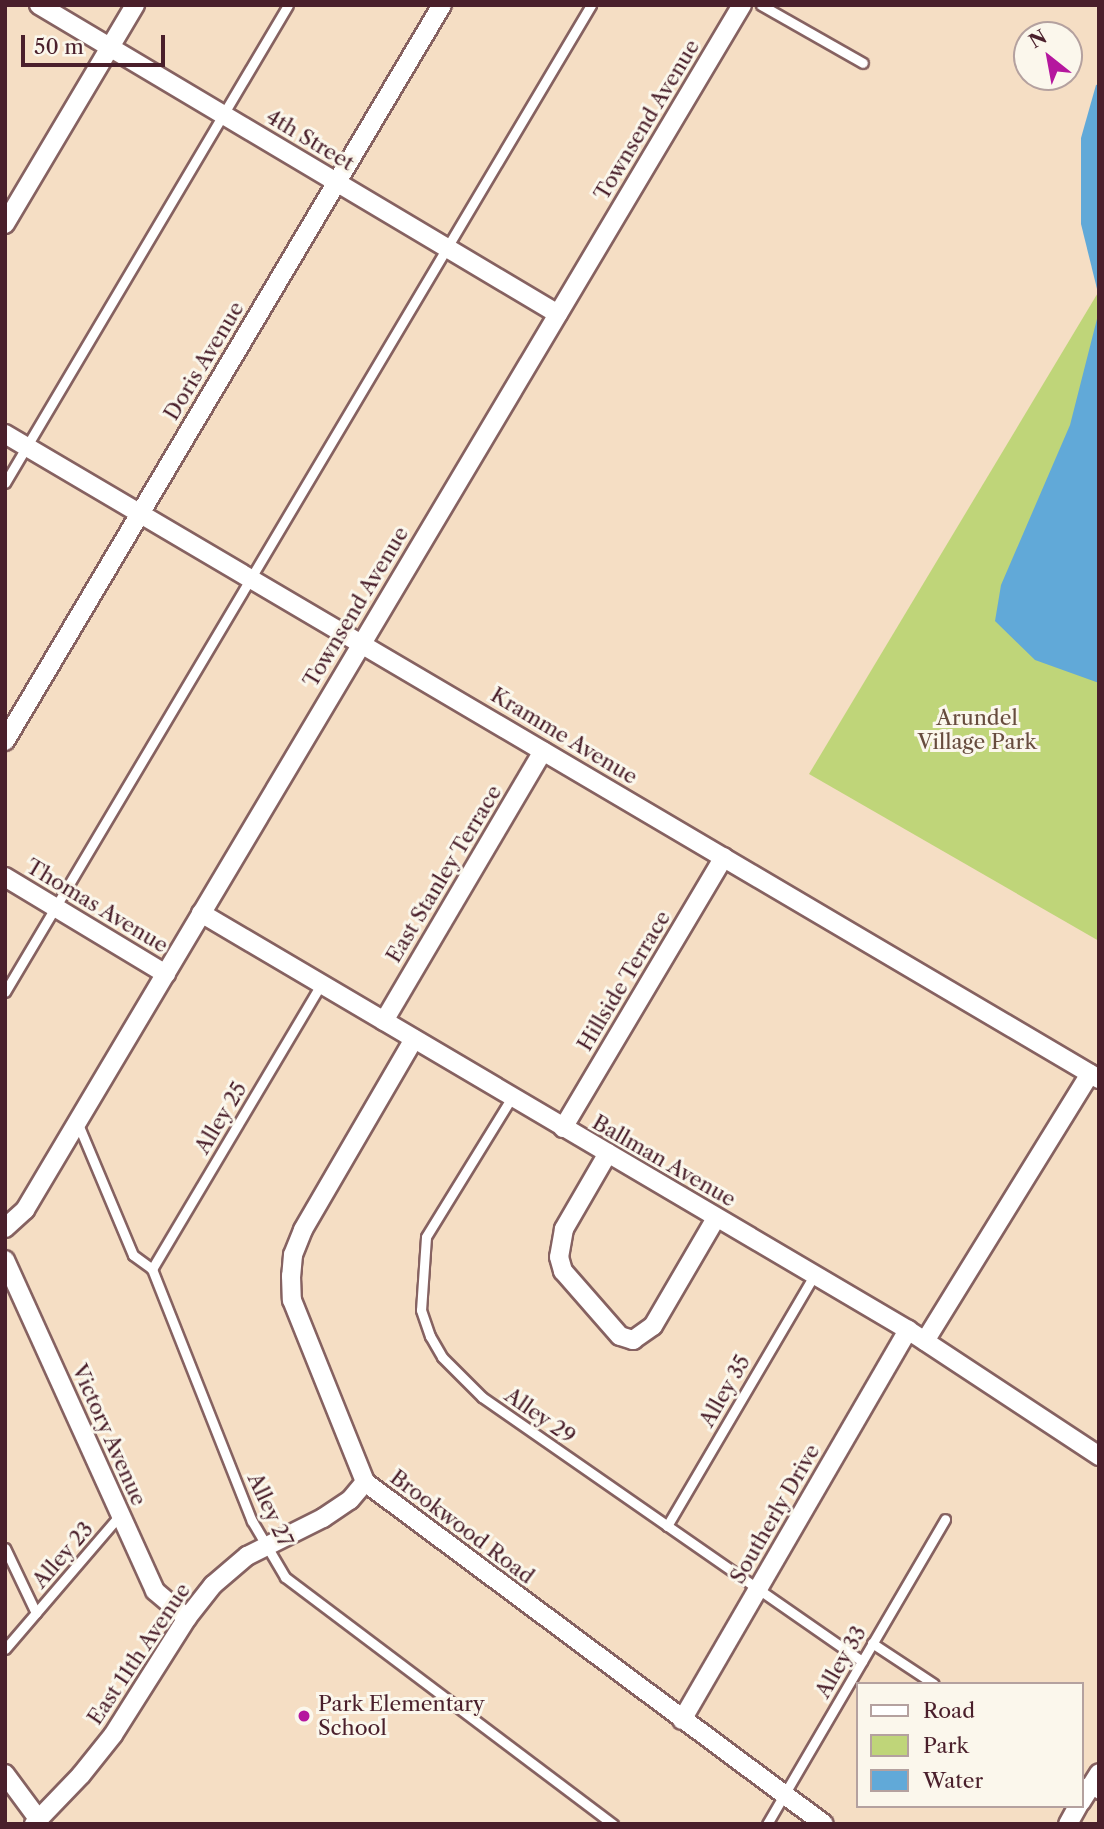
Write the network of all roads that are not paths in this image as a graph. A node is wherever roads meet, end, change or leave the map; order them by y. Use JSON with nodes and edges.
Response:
{"nodes":[{"id":1,"x":39,"y":5,"type":"edge"},
{"id":2,"x":135,"y":5,"type":"edge"},
{"id":3,"x":288,"y":5,"type":"edge"},
{"id":4,"x":442,"y":5,"type":"edge"},
{"id":5,"x":591,"y":5,"type":"edge"},
{"id":6,"x":742,"y":5,"type":"edge"},
{"id":7,"x":761,"y":5,"type":"edge"},
{"id":8,"x":110,"y":48,"type":"junction"},
{"id":9,"x":863,"y":63,"type":"dead end"},
{"id":10,"x":223,"y":115,"type":"junction"},
{"id":11,"x":337,"y":183,"type":"junction"},
{"id":12,"x":5,"y":224,"type":"edge"},
{"id":13,"x":447,"y":248,"type":"junction"},
{"id":14,"x":558,"y":314,"type":"junction"},
{"id":15,"x":5,"y":434,"type":"edge"},
{"id":16,"x":27,"y":446,"type":"junction"},
{"id":17,"x":5,"y":483,"type":"edge"},
{"id":18,"x":141,"y":513,"type":"junction"},
{"id":19,"x":251,"y":578,"type":"junction"},
{"id":20,"x":361,"y":643,"type":"junction"},
{"id":21,"x":5,"y":741,"type":"edge"},
{"id":22,"x":543,"y":751,"type":"junction"},
{"id":23,"x":724,"y":857,"type":"junction"},
{"id":24,"x":5,"y":877,"type":"edge"},
{"id":25,"x":56,"y":908,"type":"junction"},
{"id":26,"x":201,"y":913,"type":"junction"},
{"id":27,"x":166,"y":974,"type":"junction"},
{"id":28,"x":321,"y":984,"type":"junction"},
{"id":29,"x":5,"y":992,"type":"edge"},
{"id":30,"x":384,"y":1021,"type":"junction"},
{"id":31,"x":414,"y":1039,"type":"junction"},
{"id":32,"x":1094,"y":1076,"type":"edge"},
{"id":33,"x":513,"y":1097,"type":"junction"},
{"id":34,"x":77,"y":1123,"type":"junction"},
{"id":35,"x":563,"y":1128,"type":"junction"},
{"id":36,"x":608,"y":1153,"type":"junction"},
{"id":37,"x":716,"y":1218,"type":"junction"},
{"id":38,"x":5,"y":1228,"type":"edge"},
{"id":39,"x":5,"y":1260,"type":"edge"},
{"id":40,"x":152,"y":1269,"type":"junction"},
{"id":41,"x":814,"y":1275,"type":"junction"},
{"id":42,"x":908,"y":1330,"type":"junction"},
{"id":43,"x":925,"y":1341,"type":"junction"},
{"id":44,"x":1099,"y":1455,"type":"edge"},
{"id":45,"x":365,"y":1482,"type":"junction"},
{"id":46,"x":120,"y":1515,"type":"junction"},
{"id":47,"x":945,"y":1519,"type":"dead end"},
{"id":48,"x":667,"y":1526,"type":"junction"},
{"id":49,"x":265,"y":1547,"type":"junction"},
{"id":50,"x":5,"y":1548,"type":"edge"},
{"id":51,"x":758,"y":1589,"type":"junction"},
{"id":52,"x":36,"y":1613,"type":"junction"},
{"id":53,"x":187,"y":1618,"type":"junction"},
{"id":54,"x":872,"y":1643,"type":"junction"},
{"id":55,"x":5,"y":1649,"type":"edge"},
{"id":56,"x":862,"y":1661,"type":"junction"},
{"id":57,"x":931,"y":1682,"type":"edge"},
{"id":58,"x":682,"y":1720,"type":"junction"},
{"id":59,"x":5,"y":1774,"type":"edge"},
{"id":60,"x":783,"y":1796,"type":"junction"},
{"id":61,"x":1078,"y":1808,"type":"edge"},
{"id":62,"x":38,"y":1823,"type":"edge"},
{"id":63,"x":613,"y":1824,"type":"edge"},
{"id":64,"x":767,"y":1824,"type":"edge"},
{"id":65,"x":824,"y":1824,"type":"edge"},
{"id":66,"x":1068,"y":1824,"type":"edge"}],
"edges":[{"from":1,"to":8,"type":"street","name":"4th Street"},
{"from":2,"to":8,"type":"street"},
{"from":3,"to":10,"type":"lane"},
{"from":4,"to":11,"type":"street","name":"Doris Avenue"},
{"from":5,"to":13,"type":"lane"},
{"from":6,"to":14,"type":"street","name":"Townsend Avenue"},
{"from":7,"to":9,"type":"lane"},
{"from":8,"to":10,"type":"street","name":"4th Street"},
{"from":8,"to":12,"type":"street"},
{"from":10,"to":11,"type":"street","name":"4th Street"},
{"from":10,"to":16,"type":"lane"},
{"from":11,"to":13,"type":"street","name":"4th Street"},
{"from":11,"to":18,"type":"street","name":"Doris Avenue"},
{"from":13,"to":14,"type":"street","name":"4th Street"},
{"from":13,"to":19,"type":"lane"},
{"from":14,"to":20,"type":"street","name":"Townsend Avenue"},
{"from":15,"to":16,"type":"street","name":"Kramme Avenue"},
{"from":16,"to":17,"type":"lane"},
{"from":16,"to":18,"type":"street","name":"Kramme Avenue"},
{"from":18,"to":19,"type":"street","name":"Kramme Avenue"},
{"from":18,"to":21,"type":"street","name":"Doris Avenue"},
{"from":19,"to":20,"type":"street","name":"Kramme Avenue"},
{"from":19,"to":25,"type":"lane"},
{"from":20,"to":22,"type":"street","name":"Kramme Avenue"},
{"from":20,"to":26,"type":"street","name":"Townsend Avenue"},
{"from":22,"to":23,"type":"street","name":"Kramme Avenue"},
{"from":22,"to":30,"type":"street","name":"East Stanley Terrace"},
{"from":23,"to":32,"type":"street","name":"Kramme Avenue"},
{"from":23,"to":35,"type":"street","name":"Hillside Terrace"},
{"from":24,"to":25,"type":"street","name":"Thomas Avenue"},
{"from":25,"to":27,"type":"street","name":"Thomas Avenue"},
{"from":25,"to":29,"type":"lane"},
{"from":26,"to":27,"type":"street","name":"Townsend Avenue"},
{"from":26,"to":28,"type":"street","name":"Ballman Avenue"},
{"from":27,"to":34,"type":"street","name":"Townsend Avenue"},
{"from":28,"to":30,"type":"street","name":"Ballman Avenue"},
{"from":28,"to":40,"type":"lane","name":"Alley 25"},
{"from":30,"to":31,"type":"street","name":"Ballman Avenue"},
{"from":31,"to":33,"type":"street","name":"Ballman Avenue"},
{"from":31,"to":45,"type":"street","name":"Brookwood Road"},
{"from":32,"to":43,"type":"street"},
{"from":33,"to":35,"type":"street","name":"Ballman Avenue"},
{"from":33,"to":48,"type":"lane","name":"Alley 29"},
{"from":34,"to":38,"type":"street","name":"Townsend Avenue"},
{"from":34,"to":40,"type":"lane","name":"Alley 27"},
{"from":35,"to":36,"type":"street","name":"Ballman Avenue"},
{"from":36,"to":37,"type":"street","name":"Ballman Avenue"},
{"from":36,"to":37,"type":"street"},
{"from":37,"to":41,"type":"street","name":"Ballman Avenue"},
{"from":39,"to":46,"type":"street","name":"Victory Avenue"},
{"from":40,"to":49,"type":"lane","name":"Alley 27"},
{"from":41,"to":42,"type":"street","name":"Ballman Avenue"},
{"from":41,"to":48,"type":"lane","name":"Alley 35"},
{"from":42,"to":43,"type":"street","name":"Ballman Avenue"},
{"from":42,"to":51,"type":"street","name":"Southerly Drive"},
{"from":43,"to":44,"type":"street","name":"Ballman Avenue"},
{"from":45,"to":49,"type":"street","name":"East 11th Avenue"},
{"from":45,"to":58,"type":"street","name":"Brookwood Road"},
{"from":46,"to":52,"type":"lane","name":"Alley 23"},
{"from":46,"to":53,"type":"street","name":"Victory Avenue"},
{"from":47,"to":54,"type":"lane","name":"Alley 33"},
{"from":48,"to":51,"type":"lane","name":"Alley 29"},
{"from":49,"to":53,"type":"street","name":"East 11th Avenue"},
{"from":49,"to":63,"type":"lane","name":"Alley 27"},
{"from":50,"to":52,"type":"lane"},
{"from":51,"to":56,"type":"lane","name":"Alley 29"},
{"from":51,"to":58,"type":"street","name":"Southerly Drive"},
{"from":52,"to":55,"type":"lane","name":"Alley 23"},
{"from":53,"to":62,"type":"street","name":"East 11th Avenue"},
{"from":54,"to":56,"type":"lane","name":"Alley 33"},
{"from":54,"to":57,"type":"lane"},
{"from":56,"to":60,"type":"lane","name":"Alley 33"},
{"from":58,"to":60,"type":"street","name":"Brookwood Road"},
{"from":59,"to":62,"type":"street"},
{"from":60,"to":64,"type":"lane","name":"Alley 33"},
{"from":60,"to":65,"type":"street","name":"Brookwood Road"},
{"from":61,"to":66,"type":"street"}]}
